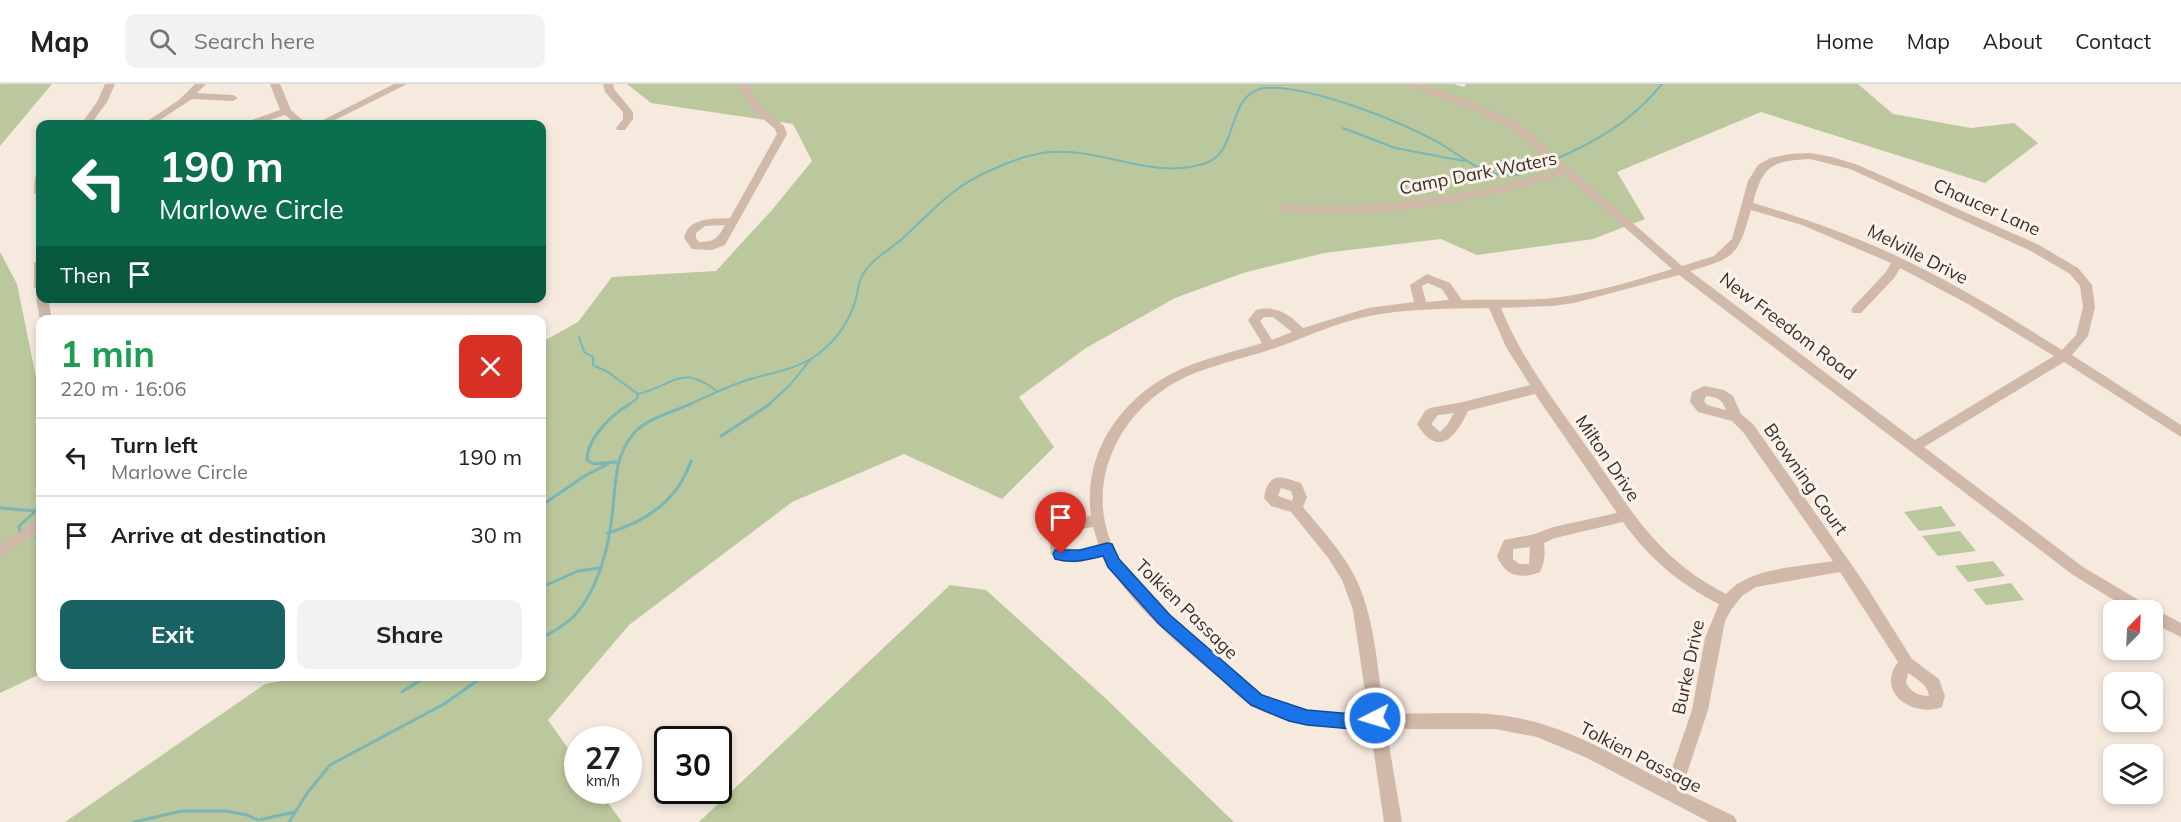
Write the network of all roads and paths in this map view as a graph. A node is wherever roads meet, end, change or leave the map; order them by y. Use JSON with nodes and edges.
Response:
{"nodes":[{"id":1,"x":110,"y":84,"type":"edge"},
{"id":2,"x":201,"y":84,"type":"edge"},
{"id":3,"x":275,"y":84,"type":"edge"},
{"id":4,"x":402,"y":84,"type":"edge"},
{"id":5,"x":608,"y":84,"type":"edge"},
{"id":6,"x":1408,"y":84,"type":"edge"},
{"id":7,"x":743,"y":85,"type":"edge"},
{"id":8,"x":190,"y":96,"type":"junction"},
{"id":9,"x":232,"y":98,"type":"dead end"},
{"id":10,"x":286,"y":111,"type":"junction"},
{"id":11,"x":89,"y":120,"type":"edge"},
{"id":12,"x":154,"y":120,"type":"edge"},
{"id":13,"x":261,"y":120,"type":"edge"},
{"id":14,"x":297,"y":120,"type":"edge"},
{"id":15,"x":328,"y":120,"type":"edge"},
{"id":16,"x":621,"y":128,"type":"dead end"},
{"id":17,"x":1566,"y":169,"type":"junction"},
{"id":18,"x":1748,"y":205,"type":"junction"},
{"id":19,"x":1285,"y":208,"type":"dead end"},
{"id":20,"x":732,"y":221,"type":"dead end"},
{"id":21,"x":1897,"y":263,"type":"junction"},
{"id":22,"x":1680,"y":270,"type":"junction"},
{"id":23,"x":1458,"y":304,"type":"junction"},
{"id":24,"x":1493,"y":304,"type":"junction"},
{"id":25,"x":1421,"y":306,"type":"junction"},
{"id":26,"x":1857,"y":310,"type":"dead end"},
{"id":27,"x":1301,"y":334,"type":"junction"},
{"id":28,"x":1269,"y":345,"type":"junction"},
{"id":29,"x":2063,"y":357,"type":"junction"},
{"id":30,"x":1538,"y":388,"type":"junction"},
{"id":31,"x":1462,"y":407,"type":"dead end"},
{"id":32,"x":1736,"y":417,"type":"dead end"},
{"id":33,"x":2181,"y":432,"type":"edge"},
{"id":34,"x":1916,"y":446,"type":"junction"},
{"id":35,"x":1296,"y":507,"type":"dead end"},
{"id":36,"x":1626,"y":516,"type":"junction"},
{"id":37,"x":1098,"y":521,"type":"junction"},
{"id":38,"x":36,"y":528,"type":"edge"},
{"id":39,"x":1536,"y":540,"type":"dead end"},
{"id":40,"x":1107,"y":549,"type":"junction"},
{"id":41,"x":0,"y":552,"type":"edge"},
{"id":42,"x":1844,"y":565,"type":"junction"},
{"id":43,"x":2126,"y":600,"type":"edge"},
{"id":44,"x":1727,"y":601,"type":"junction"},
{"id":45,"x":2163,"y":621,"type":"edge"},
{"id":46,"x":2181,"y":630,"type":"edge"},
{"id":47,"x":1907,"y":664,"type":"dead end"},
{"id":48,"x":1375,"y":718,"type":"junction"},
{"id":49,"x":1672,"y":793,"type":"junction"},
{"id":50,"x":1393,"y":822,"type":"edge"},
{"id":51,"x":1728,"y":822,"type":"edge"}],
"edges":[{"from":1,"to":11,"type":"street"},
{"from":2,"to":8,"type":"street"},
{"from":3,"to":10,"type":"street"},
{"from":4,"to":15,"type":"street"},
{"from":5,"to":16,"type":"street"},
{"from":6,"to":17,"type":"street","name":"New Freedom Road"},
{"from":7,"to":20,"type":"street"},
{"from":8,"to":9,"type":"street"},
{"from":8,"to":12,"type":"street"},
{"from":10,"to":13,"type":"street"},
{"from":10,"to":14,"type":"street"},
{"from":17,"to":19,"type":"street","name":"Camp Dark Waters"},
{"from":17,"to":22,"type":"street","name":"New Freedom Road"},
{"from":18,"to":21,"type":"street","name":"Melville Drive"},
{"from":18,"to":22,"type":"street","name":"Chaucer Lane"},
{"from":18,"to":29,"type":"street","name":"Chaucer Lane"},
{"from":21,"to":26,"type":"street"},
{"from":21,"to":29,"type":"street","name":"Melville Drive"},
{"from":22,"to":24,"type":"street","name":"Tolkien Passage"},
{"from":22,"to":34,"type":"street","name":"New Freedom Road"},
{"from":23,"to":24,"type":"street","name":"Tolkien Passage"},
{"from":23,"to":25,"type":"street","name":"Tolkien Passage"},
{"from":23,"to":25,"type":"street"},
{"from":24,"to":30,"type":"street","name":"Milton Drive"},
{"from":25,"to":27,"type":"street","name":"Tolkien Passage"},
{"from":27,"to":28,"type":"street","name":"Tolkien Passage"},
{"from":27,"to":28,"type":"street"},
{"from":28,"to":37,"type":"street","name":"Tolkien Passage"},
{"from":29,"to":33,"type":"street","name":"Melville Drive"},
{"from":29,"to":34,"type":"street","name":"Chaucer Lane"},
{"from":30,"to":31,"type":"street"},
{"from":30,"to":36,"type":"street","name":"Milton Drive"},
{"from":32,"to":42,"type":"street","name":"Browning Court"},
{"from":34,"to":43,"type":"street","name":"New Freedom Road"},
{"from":35,"to":48,"type":"street"},
{"from":36,"to":39,"type":"street"},
{"from":36,"to":44,"type":"street","name":"Milton Drive"},
{"from":37,"to":40,"type":"street","name":"Tolkien Passage"},
{"from":37,"to":40,"type":"street"},
{"from":38,"to":41,"type":"street"},
{"from":40,"to":48,"type":"street","name":"Tolkien Passage"},
{"from":42,"to":44,"type":"street","name":"Burke Drive"},
{"from":42,"to":47,"type":"street","name":"Browning Court"},
{"from":44,"to":49,"type":"street","name":"Burke Drive"},
{"from":45,"to":46,"type":"street"},
{"from":48,"to":49,"type":"street","name":"Tolkien Passage"},
{"from":48,"to":50,"type":"street"},
{"from":49,"to":51,"type":"street","name":"Tolkien Passage"}]}
